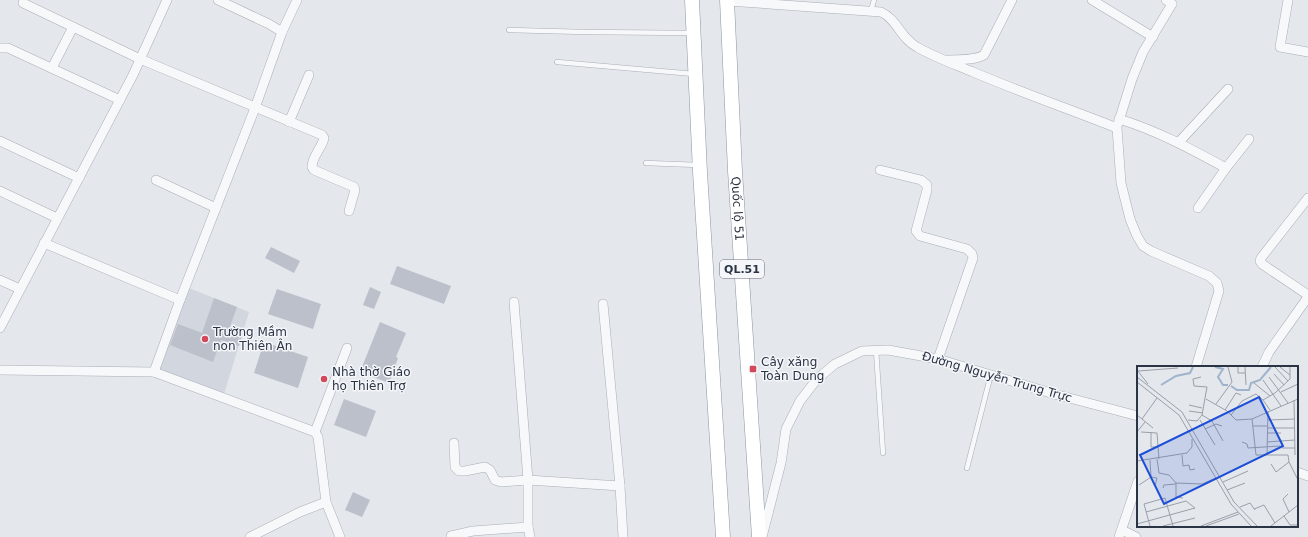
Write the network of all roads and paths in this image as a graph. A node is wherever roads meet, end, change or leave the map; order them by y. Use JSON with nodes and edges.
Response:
{"nodes":[{"id":1,"x":167,"y":0,"type":"edge"},
{"id":2,"x":218,"y":0,"type":"edge"},
{"id":3,"x":297,"y":0,"type":"edge"},
{"id":4,"x":692,"y":0,"type":"edge"},
{"id":5,"x":728,"y":0,"type":"edge"},
{"id":6,"x":874,"y":0,"type":"edge"},
{"id":7,"x":1012,"y":0,"type":"edge"},
{"id":8,"x":1092,"y":0,"type":"edge"},
{"id":9,"x":1166,"y":0,"type":"edge"},
{"id":10,"x":1288,"y":0,"type":"edge"},
{"id":11,"x":23,"y":3,"type":"dead end"},
{"id":12,"x":871,"y":11,"type":"junction"},
{"id":13,"x":73,"y":27,"type":"junction"},
{"id":14,"x":509,"y":30,"type":"dead end"},
{"id":15,"x":282,"y":32,"type":"junction"},
{"id":16,"x":693,"y":33,"type":"junction"},
{"id":17,"x":1153,"y":37,"type":"junction"},
{"id":18,"x":0,"y":48,"type":"edge"},
{"id":19,"x":1308,"y":52,"type":"edge"},
{"id":20,"x":140,"y":59,"type":"junction"},
{"id":21,"x":946,"y":61,"type":"junction"},
{"id":22,"x":557,"y":62,"type":"dead end"},
{"id":23,"x":52,"y":68,"type":"junction"},
{"id":24,"x":695,"y":74,"type":"junction"},
{"id":25,"x":309,"y":75,"type":"dead end"},
{"id":26,"x":1228,"y":89,"type":"dead end"},
{"id":27,"x":120,"y":100,"type":"junction"},
{"id":28,"x":255,"y":108,"type":"junction"},
{"id":29,"x":289,"y":122,"type":"junction"},
{"id":30,"x":1118,"y":123,"type":"junction"},
{"id":31,"x":1249,"y":139,"type":"dead end"},
{"id":32,"x":0,"y":141,"type":"edge"},
{"id":33,"x":1179,"y":142,"type":"junction"},
{"id":34,"x":646,"y":163,"type":"dead end"},
{"id":35,"x":700,"y":165,"type":"junction"},
{"id":36,"x":1226,"y":168,"type":"junction"},
{"id":37,"x":880,"y":170,"type":"dead end"},
{"id":38,"x":79,"y":178,"type":"junction"},
{"id":39,"x":156,"y":180,"type":"dead end"},
{"id":40,"x":0,"y":191,"type":"edge"},
{"id":41,"x":1308,"y":198,"type":"edge"},
{"id":42,"x":216,"y":208,"type":"junction"},
{"id":43,"x":1198,"y":208,"type":"dead end"},
{"id":44,"x":349,"y":211,"type":"dead end"},
{"id":45,"x":57,"y":218,"type":"junction"},
{"id":46,"x":44,"y":243,"type":"junction"},
{"id":47,"x":0,"y":280,"type":"edge"},
{"id":48,"x":20,"y":289,"type":"junction"},
{"id":49,"x":1308,"y":296,"type":"edge"},
{"id":50,"x":180,"y":300,"type":"junction"},
{"id":51,"x":514,"y":302,"type":"dead end"},
{"id":52,"x":603,"y":304,"type":"dead end"},
{"id":53,"x":0,"y":328,"type":"edge"},
{"id":54,"x":347,"y":348,"type":"dead end"},
{"id":55,"x":876,"y":350,"type":"junction"},
{"id":56,"x":938,"y":358,"type":"junction"},
{"id":57,"x":1196,"y":366,"type":"edge"},
{"id":58,"x":1262,"y":366,"type":"edge"},
{"id":59,"x":0,"y":370,"type":"edge"},
{"id":60,"x":154,"y":372,"type":"junction"},
{"id":61,"x":991,"y":374,"type":"junction"},
{"id":62,"x":1137,"y":416,"type":"edge"},
{"id":63,"x":315,"y":432,"type":"junction"},
{"id":64,"x":454,"y":443,"type":"dead end"},
{"id":65,"x":883,"y":453,"type":"dead end"},
{"id":66,"x":967,"y":468,"type":"dead end"},
{"id":67,"x":1298,"y":472,"type":"edge"},
{"id":68,"x":1308,"y":476,"type":"edge"},
{"id":69,"x":528,"y":480,"type":"junction"},
{"id":70,"x":1137,"y":484,"type":"edge"},
{"id":71,"x":620,"y":486,"type":"junction"},
{"id":72,"x":326,"y":502,"type":"junction"},
{"id":73,"x":528,"y":527,"type":"junction"},
{"id":74,"x":1120,"y":534,"type":"edge"},
{"id":75,"x":451,"y":536,"type":"dead end"},
{"id":76,"x":250,"y":537,"type":"edge"},
{"id":77,"x":340,"y":537,"type":"edge"},
{"id":78,"x":530,"y":537,"type":"edge"},
{"id":79,"x":623,"y":537,"type":"edge"},
{"id":80,"x":723,"y":537,"type":"edge"},
{"id":81,"x":760,"y":537,"type":"edge"},
{"id":82,"x":1136,"y":537,"type":"edge"}],
"edges":[{"from":1,"to":20,"type":"street"},
{"from":2,"to":15,"type":"street"},
{"from":3,"to":15,"type":"street"},
{"from":4,"to":16,"type":"highway","number":"QL.51"},
{"from":5,"to":12,"type":"street"},
{"from":5,"to":81,"type":"highway","name":"Quốc lộ 51","number":"QL.51"},
{"from":6,"to":12,"type":"lane"},
{"from":7,"to":21,"type":"street"},
{"from":8,"to":17,"type":"street"},
{"from":9,"to":17,"type":"street"},
{"from":10,"to":19,"type":"street"},
{"from":11,"to":13,"type":"street"},
{"from":12,"to":21,"type":"street"},
{"from":13,"to":20,"type":"street"},
{"from":13,"to":23,"type":"street"},
{"from":14,"to":16,"type":"lane"},
{"from":15,"to":28,"type":"street"},
{"from":16,"to":24,"type":"highway","number":"QL.51"},
{"from":17,"to":30,"type":"street"},
{"from":18,"to":23,"type":"street"},
{"from":20,"to":27,"type":"street"},
{"from":20,"to":28,"type":"street"},
{"from":21,"to":30,"type":"street"},
{"from":22,"to":24,"type":"lane"},
{"from":23,"to":27,"type":"street"},
{"from":24,"to":35,"type":"highway","number":"QL.51"},
{"from":25,"to":29,"type":"street"},
{"from":26,"to":33,"type":"street"},
{"from":27,"to":38,"type":"street"},
{"from":28,"to":29,"type":"street"},
{"from":28,"to":42,"type":"street"},
{"from":29,"to":44,"type":"street"},
{"from":30,"to":33,"type":"street"},
{"from":30,"to":57,"type":"street"},
{"from":31,"to":36,"type":"street"},
{"from":32,"to":38,"type":"street"},
{"from":33,"to":36,"type":"street"},
{"from":34,"to":35,"type":"lane"},
{"from":35,"to":80,"type":"highway","number":"QL.51"},
{"from":36,"to":43,"type":"street"},
{"from":37,"to":56,"type":"street"},
{"from":38,"to":45,"type":"street"},
{"from":39,"to":42,"type":"street"},
{"from":40,"to":45,"type":"street"},
{"from":41,"to":49,"type":"street"},
{"from":42,"to":50,"type":"street"},
{"from":45,"to":46,"type":"street"},
{"from":46,"to":48,"type":"street"},
{"from":46,"to":50,"type":"street"},
{"from":47,"to":48,"type":"street"},
{"from":48,"to":53,"type":"street"},
{"from":49,"to":58,"type":"street"},
{"from":50,"to":60,"type":"street"},
{"from":51,"to":69,"type":"street"},
{"from":52,"to":71,"type":"street"},
{"from":54,"to":63,"type":"street"},
{"from":55,"to":56,"type":"street","name":"Đường Nguyễn Trung Trực"},
{"from":55,"to":65,"type":"lane"},
{"from":55,"to":81,"type":"street","name":"Đường Nguyễn Trung Trực"},
{"from":56,"to":61,"type":"street","name":"Đường Nguyễn Trung Trực"},
{"from":59,"to":60,"type":"street"},
{"from":60,"to":63,"type":"street"},
{"from":61,"to":62,"type":"street","name":"Đường Nguyễn Trung Trực"},
{"from":61,"to":66,"type":"lane"},
{"from":63,"to":72,"type":"street"},
{"from":64,"to":69,"type":"street"},
{"from":67,"to":68,"type":"street"},
{"from":69,"to":71,"type":"street"},
{"from":69,"to":73,"type":"street"},
{"from":70,"to":74,"type":"street"},
{"from":71,"to":79,"type":"street"},
{"from":72,"to":76,"type":"street"},
{"from":72,"to":77,"type":"street"},
{"from":73,"to":75,"type":"street"},
{"from":73,"to":78,"type":"street"},
{"from":74,"to":82,"type":"street"}]}
